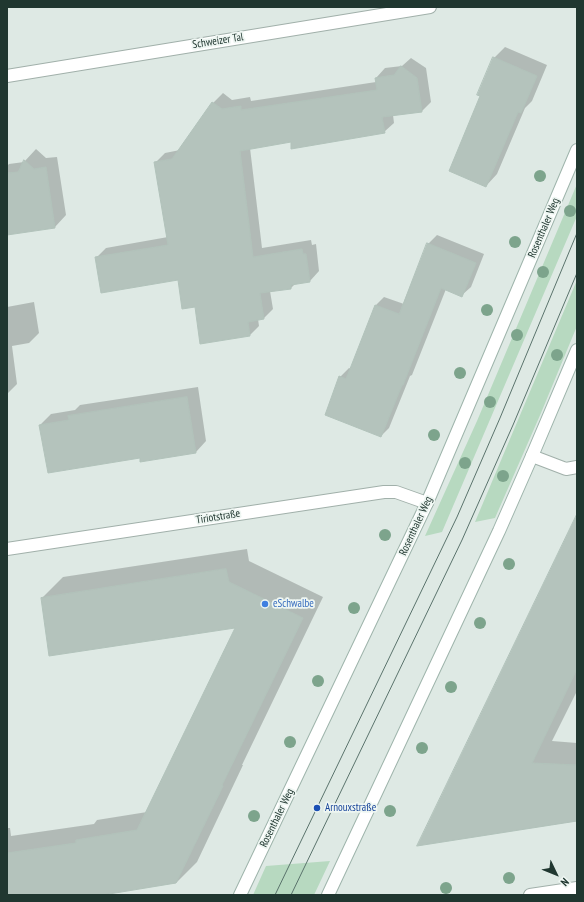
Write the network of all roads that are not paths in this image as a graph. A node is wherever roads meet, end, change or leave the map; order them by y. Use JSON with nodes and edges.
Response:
{"nodes":[{"id":1,"x":430,"y":7,"type":"edge"},
{"id":2,"x":7,"y":76,"type":"edge"},
{"id":3,"x":577,"y":150,"type":"edge"},
{"id":4,"x":577,"y":350,"type":"edge"},
{"id":5,"x":532,"y":456,"type":"junction"},
{"id":6,"x":577,"y":467,"type":"edge"},
{"id":7,"x":427,"y":503,"type":"junction"},
{"id":8,"x":7,"y":549,"type":"edge"},
{"id":9,"x":577,"y":888,"type":"edge"},
{"id":10,"x":240,"y":895,"type":"edge"},
{"id":11,"x":328,"y":895,"type":"edge"},
{"id":12,"x":530,"y":895,"type":"edge"}],
"edges":[{"from":1,"to":2,"type":"main road","name":"Schweizer Tal"},
{"from":3,"to":7,"type":"main road","name":"Rosenthaler Weg"},
{"from":4,"to":5,"type":"main road"},
{"from":5,"to":6,"type":"main road"},
{"from":5,"to":11,"type":"main road"},
{"from":7,"to":8,"type":"main road","name":"Tiriotstraße"},
{"from":7,"to":10,"type":"main road","name":"Rosenthaler Weg"},
{"from":9,"to":12,"type":"main road"}]}
